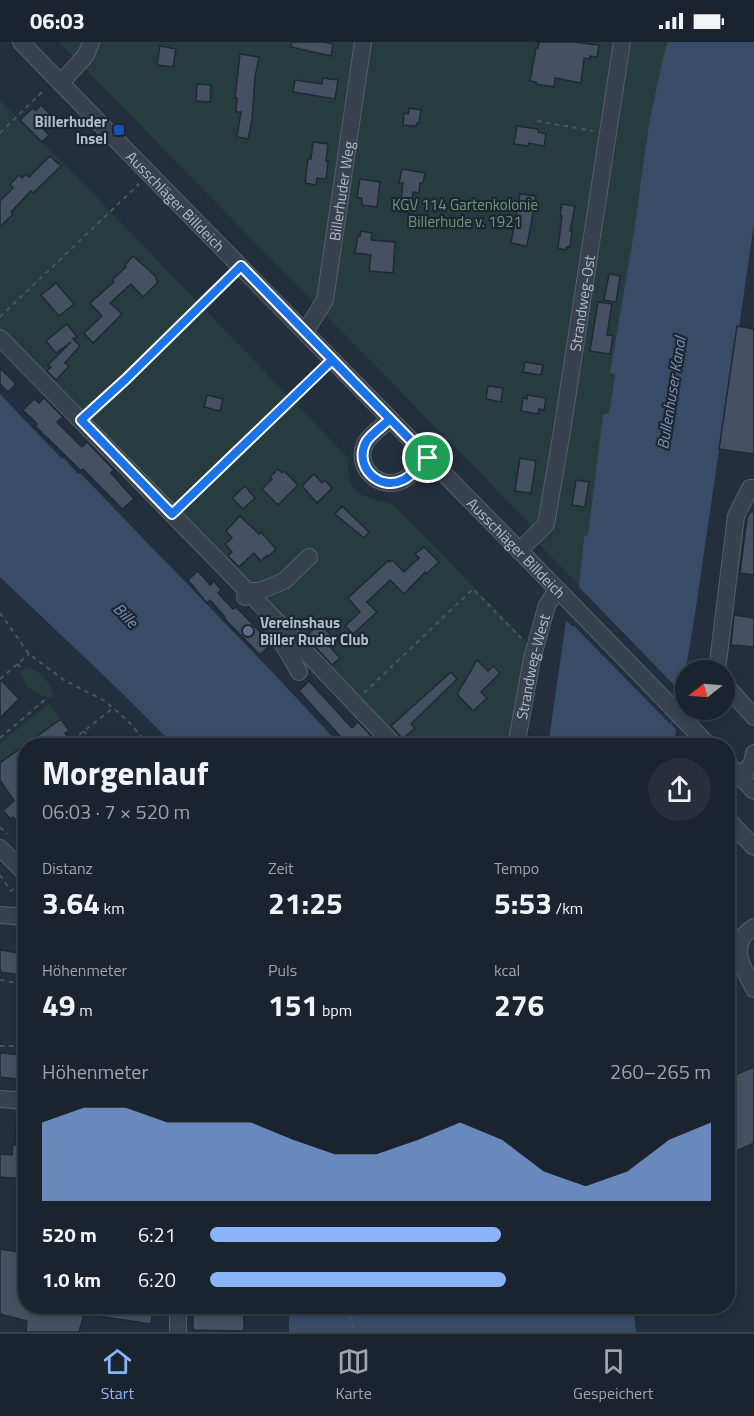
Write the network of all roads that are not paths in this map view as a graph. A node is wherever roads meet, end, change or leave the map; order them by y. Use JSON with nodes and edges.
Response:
{"nodes":[{"id":1,"x":21,"y":42,"type":"edge"},
{"id":2,"x":91,"y":42,"type":"edge"},
{"id":3,"x":363,"y":42,"type":"edge"},
{"id":4,"x":622,"y":42,"type":"edge"},
{"id":5,"x":61,"y":83,"type":"junction"},
{"id":6,"x":305,"y":332,"type":"junction"},
{"id":7,"x":0,"y":338,"type":"edge"},
{"id":8,"x":390,"y":419,"type":"junction"},
{"id":9,"x":428,"y":458,"type":"junction"},
{"id":10,"x":754,"y":488,"type":"edge"},
{"id":11,"x":519,"y":551,"type":"junction"},
{"id":12,"x":309,"y":557,"type":"dead end"},
{"id":13,"x":557,"y":590,"type":"junction"},
{"id":14,"x":247,"y":591,"type":"junction"},
{"id":15,"x":718,"y":660,"type":"edge"},
{"id":16,"x":298,"y":672,"type":"dead end"},
{"id":17,"x":735,"y":695,"type":"edge"},
{"id":18,"x":754,"y":717,"type":"edge"},
{"id":19,"x":387,"y":738,"type":"edge"},
{"id":20,"x":518,"y":738,"type":"edge"},
{"id":21,"x":701,"y":738,"type":"edge"},
{"id":22,"x":754,"y":753,"type":"edge"},
{"id":23,"x":735,"y":772,"type":"edge"},
{"id":24,"x":740,"y":777,"type":"junction"},
{"id":25,"x":754,"y":791,"type":"edge"},
{"id":26,"x":735,"y":827,"type":"edge"},
{"id":27,"x":754,"y":847,"type":"edge"},
{"id":28,"x":0,"y":848,"type":"edge"},
{"id":29,"x":18,"y":874,"type":"edge"},
{"id":30,"x":0,"y":915,"type":"edge"},
{"id":31,"x":18,"y":916,"type":"edge"},
{"id":32,"x":754,"y":927,"type":"edge"},
{"id":33,"x":754,"y":989,"type":"edge"},
{"id":34,"x":0,"y":1099,"type":"edge"},
{"id":35,"x":18,"y":1100,"type":"edge"},
{"id":36,"x":178,"y":1314,"type":"edge"},
{"id":37,"x":178,"y":1332,"type":"edge"}],
"edges":[{"from":1,"to":5,"type":"street","name":"Ausschläger Billdeich"},
{"from":2,"to":5,"type":"street"},
{"from":3,"to":6,"type":"street","name":"Billerhuder Weg"},
{"from":4,"to":11,"type":"street","name":"Strandweg-Ost"},
{"from":5,"to":6,"type":"street","name":"Ausschläger Billdeich"},
{"from":6,"to":8,"type":"street","name":"Ausschläger Billdeich"},
{"from":7,"to":14,"type":"street"},
{"from":8,"to":9,"type":"street","name":"Ausschläger Billdeich"},
{"from":8,"to":9,"type":"street"},
{"from":9,"to":11,"type":"street","name":"Ausschläger Billdeich"},
{"from":10,"to":15,"type":"street"},
{"from":11,"to":13,"type":"street","name":"Ausschläger Billdeich"},
{"from":12,"to":14,"type":"street"},
{"from":13,"to":20,"type":"street","name":"Strandweg-West"},
{"from":13,"to":21,"type":"street","name":"Ausschläger Billdeich"},
{"from":14,"to":16,"type":"street"},
{"from":14,"to":19,"type":"street"},
{"from":17,"to":18,"type":"street"},
{"from":22,"to":24,"type":"street"},
{"from":23,"to":24,"type":"street"},
{"from":24,"to":25,"type":"street"},
{"from":26,"to":27,"type":"street"},
{"from":28,"to":29,"type":"street"},
{"from":30,"to":31,"type":"street"},
{"from":32,"to":33,"type":"street"},
{"from":34,"to":35,"type":"street"},
{"from":36,"to":37,"type":"street"}]}
